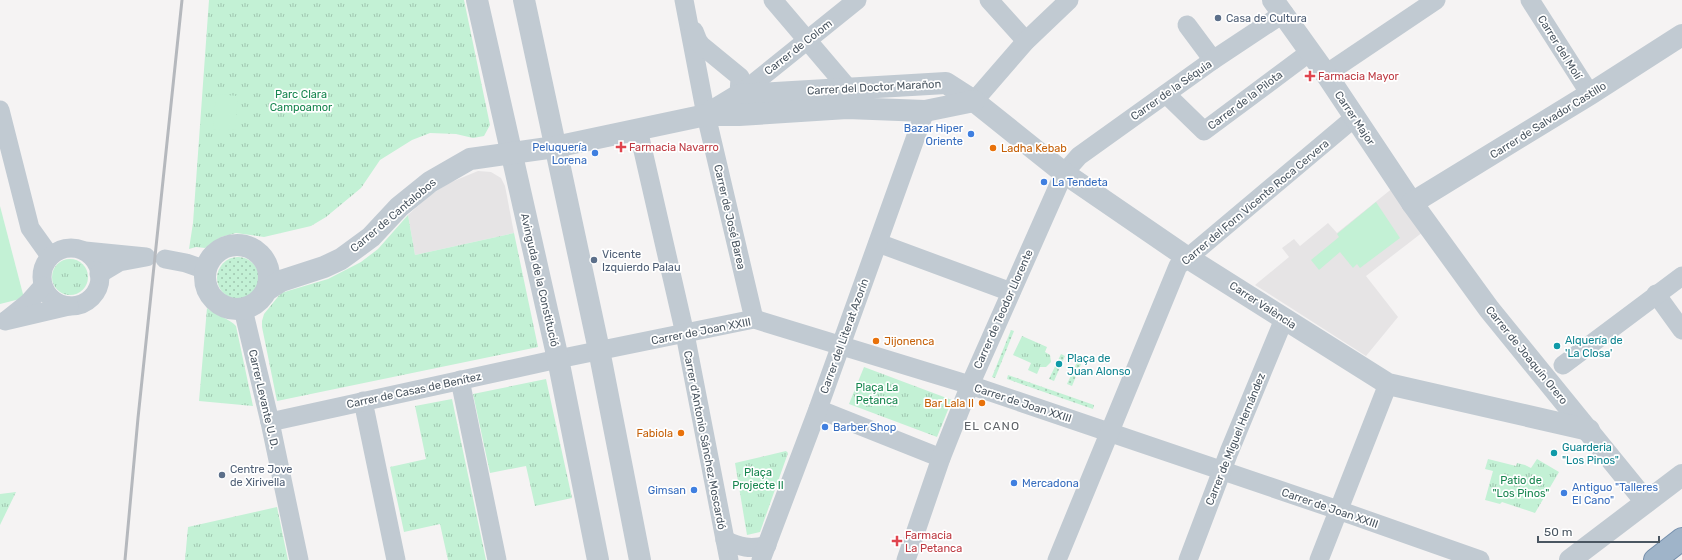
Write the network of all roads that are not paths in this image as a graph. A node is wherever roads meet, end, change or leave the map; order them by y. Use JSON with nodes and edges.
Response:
{"nodes":[{"id":1,"x":477,"y":0,"type":"edge"},
{"id":2,"x":524,"y":0,"type":"edge"},
{"id":3,"x":774,"y":0,"type":"edge"},
{"id":4,"x":857,"y":0,"type":"edge"},
{"id":5,"x":989,"y":0,"type":"edge"},
{"id":6,"x":1068,"y":0,"type":"edge"},
{"id":7,"x":1436,"y":0,"type":"edge"},
{"id":8,"x":1530,"y":0,"type":"edge"},
{"id":9,"x":690,"y":3,"type":"edge"},
{"id":10,"x":1278,"y":6,"type":"edge"},
{"id":11,"x":1187,"y":25,"type":"dead end"},
{"id":12,"x":1682,"y":35,"type":"edge"},
{"id":13,"x":807,"y":40,"type":"junction"},
{"id":14,"x":1026,"y":41,"type":"junction"},
{"id":15,"x":1310,"y":52,"type":"junction"},
{"id":16,"x":1212,"y":60,"type":"junction"},
{"id":17,"x":1326,"y":74,"type":"junction"},
{"id":18,"x":847,"y":87,"type":"junction"},
{"id":19,"x":1166,"y":94,"type":"junction"},
{"id":20,"x":1590,"y":94,"type":"junction"},
{"id":21,"x":739,"y":95,"type":"junction"},
{"id":22,"x":974,"y":101,"type":"junction"},
{"id":23,"x":0,"y":110,"type":"edge"},
{"id":24,"x":925,"y":111,"type":"junction"},
{"id":25,"x":706,"y":115,"type":"junction"},
{"id":26,"x":1354,"y":118,"type":"junction"},
{"id":27,"x":638,"y":129,"type":"junction"},
{"id":28,"x":554,"y":147,"type":"junction"},
{"id":29,"x":511,"y":153,"type":"junction"},
{"id":30,"x":1064,"y":173,"type":"junction"},
{"id":31,"x":1412,"y":203,"type":"junction"},
{"id":32,"x":878,"y":244,"type":"junction"},
{"id":33,"x":85,"y":251,"type":"junction"},
{"id":34,"x":50,"y":256,"type":"junction"},
{"id":35,"x":1188,"y":258,"type":"junction"},
{"id":36,"x":165,"y":259,"type":"dead end"},
{"id":37,"x":266,"y":264,"type":"junction"},
{"id":38,"x":206,"y":270,"type":"junction"},
{"id":39,"x":99,"y":274,"type":"junction"},
{"id":40,"x":303,"y":274,"type":"junction"},
{"id":41,"x":1682,"y":276,"type":"edge"},
{"id":42,"x":43,"y":286,"type":"junction"},
{"id":43,"x":267,"y":290,"type":"junction"},
{"id":44,"x":1011,"y":292,"type":"junction"},
{"id":45,"x":1656,"y":294,"type":"junction"},
{"id":46,"x":69,"y":306,"type":"junction"},
{"id":47,"x":243,"y":309,"type":"junction"},
{"id":48,"x":754,"y":319,"type":"junction"},
{"id":49,"x":1284,"y":319,"type":"junction"},
{"id":50,"x":3,"y":323,"type":"edge"},
{"id":51,"x":1682,"y":330,"type":"edge"},
{"id":52,"x":684,"y":334,"type":"junction"},
{"id":53,"x":839,"y":346,"type":"junction"},
{"id":54,"x":599,"y":350,"type":"junction"},
{"id":55,"x":558,"y":358,"type":"junction"},
{"id":56,"x":1563,"y":365,"type":"dead end"},
{"id":57,"x":460,"y":380,"type":"junction"},
{"id":58,"x":1388,"y":384,"type":"junction"},
{"id":59,"x":970,"y":385,"type":"junction"},
{"id":60,"x":363,"y":402,"type":"junction"},
{"id":61,"x":818,"y":409,"type":"junction"},
{"id":62,"x":270,"y":422,"type":"junction"},
{"id":63,"x":1589,"y":430,"type":"junction"},
{"id":64,"x":1109,"y":432,"type":"junction"},
{"id":65,"x":942,"y":458,"type":"junction"},
{"id":66,"x":1221,"y":472,"type":"junction"},
{"id":67,"x":1682,"y":475,"type":"edge"},
{"id":68,"x":1646,"y":502,"type":"junction"},
{"id":69,"x":1338,"y":510,"type":"junction"},
{"id":70,"x":1682,"y":539,"type":"edge"},
{"id":71,"x":725,"y":540,"type":"junction"},
{"id":72,"x":764,"y":552,"type":"edge"},
{"id":73,"x":1454,"y":556,"type":"edge"},
{"id":74,"x":299,"y":560,"type":"edge"},
{"id":75,"x":396,"y":560,"type":"edge"},
{"id":76,"x":497,"y":560,"type":"edge"},
{"id":77,"x":598,"y":560,"type":"edge"},
{"id":78,"x":640,"y":560,"type":"edge"},
{"id":79,"x":729,"y":560,"type":"edge"},
{"id":80,"x":906,"y":560,"type":"edge"},
{"id":81,"x":1057,"y":560,"type":"edge"},
{"id":82,"x":1188,"y":560,"type":"edge"},
{"id":83,"x":1319,"y":560,"type":"edge"},
{"id":84,"x":1480,"y":560,"type":"edge"},
{"id":85,"x":1570,"y":560,"type":"edge"},
{"id":86,"x":1655,"y":560,"type":"edge"}],
"edges":[{"from":1,"to":29,"type":"street","name":"Avinguda de la Constitució"},
{"from":2,"to":28,"type":"street"},
{"from":3,"to":13,"type":"street"},
{"from":4,"to":13,"type":"street","name":"Carrer de Colom"},
{"from":5,"to":14,"type":"street"},
{"from":6,"to":14,"type":"street"},
{"from":7,"to":17,"type":"street"},
{"from":8,"to":20,"type":"street","name":"Carrer del Molí"},
{"from":9,"to":21,"type":"street"},
{"from":9,"to":25,"type":"street"},
{"from":10,"to":15,"type":"street","name":"Carrer Major"},
{"from":10,"to":16,"type":"street","name":"Carrer de la Séquia"},
{"from":11,"to":16,"type":"street"},
{"from":12,"to":20,"type":"street","name":"Carrer de Salvador Castillo"},
{"from":13,"to":18,"type":"street"},
{"from":13,"to":21,"type":"street","name":"Carrer de Colom"},
{"from":14,"to":22,"type":"street"},
{"from":15,"to":17,"type":"street","name":"Carrer Major"},
{"from":15,"to":19,"type":"street","name":"Carrer de la Pilota"},
{"from":16,"to":19,"type":"street","name":"Carrer de la Séquia"},
{"from":17,"to":26,"type":"street","name":"Carrer Major"},
{"from":18,"to":21,"type":"street","name":"Carrer del Doctor Marañon"},
{"from":18,"to":22,"type":"street","name":"Carrer del Doctor Marañon"},
{"from":19,"to":30,"type":"street","name":"Carrer de la Séquia"},
{"from":20,"to":31,"type":"street","name":"Carrer de Salvador Castillo"},
{"from":21,"to":25,"type":"street","name":"Carrer del Doctor Marañon"},
{"from":22,"to":24,"type":"street","name":"Carrer del Doctor Marañon"},
{"from":22,"to":30,"type":"street","name":"Carrer València"},
{"from":23,"to":34,"type":"street"},
{"from":24,"to":25,"type":"street","name":"Carrer del Doctor Marañon"},
{"from":24,"to":32,"type":"street","name":"Carrer del Literat Azorín"},
{"from":25,"to":27,"type":"street","name":"Carrer de Cantalobos"},
{"from":25,"to":48,"type":"street","name":"Carrer de José Barea"},
{"from":26,"to":31,"type":"street","name":"Carrer Major"},
{"from":26,"to":35,"type":"street","name":"Carrer del Forn Vicente Roca Cervera"},
{"from":27,"to":28,"type":"street","name":"Carrer de Cantalobos"},
{"from":27,"to":52,"type":"street","name":"Carrer d'Antonio Sánchez Moscardó"},
{"from":28,"to":29,"type":"street","name":"Carrer de Cantalobos"},
{"from":28,"to":54,"type":"street"},
{"from":29,"to":40,"type":"street","name":"Carrer de Cantalobos"},
{"from":29,"to":55,"type":"street","name":"Avinguda de la Constitució"},
{"from":30,"to":35,"type":"street","name":"Carrer València"},
{"from":30,"to":44,"type":"street","name":"Carrer de Teodor Llorente"},
{"from":31,"to":63,"type":"street","name":"Carrer de Joaquín Orero"},
{"from":32,"to":44,"type":"street"},
{"from":32,"to":53,"type":"street","name":"Carrer del Literat Azorín"},
{"from":33,"to":34,"type":"street"},
{"from":33,"to":39,"type":"street"},
{"from":33,"to":39,"type":"street"},
{"from":34,"to":42,"type":"street"},
{"from":35,"to":49,"type":"street","name":"Carrer València"},
{"from":35,"to":64,"type":"street","name":"Carrer del Forn Vicente Roca Cervera"},
{"from":36,"to":38,"type":"street"},
{"from":37,"to":38,"type":"street"},
{"from":37,"to":40,"type":"street","name":"Carrer de Cantalobos"},
{"from":37,"to":43,"type":"street"},
{"from":38,"to":47,"type":"street"},
{"from":39,"to":46,"type":"street"},
{"from":40,"to":43,"type":"street","name":"Carrer de Cantalobos"},
{"from":41,"to":45,"type":"street"},
{"from":42,"to":46,"type":"street"},
{"from":42,"to":50,"type":"street"},
{"from":43,"to":47,"type":"street"},
{"from":44,"to":59,"type":"street","name":"Carrer de Teodor Llorente"},
{"from":45,"to":51,"type":"street"},
{"from":45,"to":56,"type":"street"},
{"from":46,"to":50,"type":"street"},
{"from":47,"to":62,"type":"street","name":"Carrer Levante U. D."},
{"from":48,"to":52,"type":"street","name":"Carrer de Joan XXIII"},
{"from":48,"to":53,"type":"street","name":"Carrer de Joan XXIII"},
{"from":49,"to":58,"type":"street","name":"Carrer València"},
{"from":49,"to":66,"type":"street","name":"Carrer de Miguel Hernández"},
{"from":52,"to":54,"type":"street","name":"Carrer de Joan XXIII"},
{"from":52,"to":71,"type":"street","name":"Carrer d'Antonio Sánchez Moscardó"},
{"from":53,"to":59,"type":"street","name":"Carrer de Joan XXIII"},
{"from":53,"to":61,"type":"street","name":"Carrer del Literat Azorín"},
{"from":54,"to":55,"type":"street","name":"Carrer de Joan XXIII"},
{"from":54,"to":78,"type":"street"},
{"from":55,"to":57,"type":"street","name":"Carrer de Casas de Benítez"},
{"from":55,"to":77,"type":"street","name":"Avinguda de la Constitució"},
{"from":57,"to":60,"type":"street","name":"Carrer de Casas de Benítez"},
{"from":57,"to":76,"type":"street"},
{"from":58,"to":63,"type":"street","name":"Carrer València"},
{"from":58,"to":69,"type":"street"},
{"from":59,"to":64,"type":"street","name":"Carrer de Joan XXIII"},
{"from":59,"to":65,"type":"street","name":"Carrer de Teodor Llorente"},
{"from":60,"to":62,"type":"street","name":"Carrer de Casas de Benítez"},
{"from":60,"to":75,"type":"street"},
{"from":61,"to":65,"type":"street"},
{"from":61,"to":72,"type":"street","name":"Carrer del Literat Azorín"},
{"from":62,"to":74,"type":"street","name":"Carrer Levante U. D."},
{"from":63,"to":68,"type":"street","name":"Carrer de Joaquín Orero"},
{"from":64,"to":66,"type":"street","name":"Carrer de Joan XXIII"},
{"from":64,"to":81,"type":"street","name":"Carrer del Forn Vicente Roca Cervera"},
{"from":65,"to":80,"type":"street","name":"Carrer de Teodor Llorente"},
{"from":66,"to":69,"type":"street","name":"Carrer de Joan XXIII"},
{"from":66,"to":82,"type":"street","name":"Carrer de Miguel Hernández"},
{"from":67,"to":68,"type":"street"},
{"from":68,"to":85,"type":"street"},
{"from":69,"to":73,"type":"street","name":"Carrer de Joan XXIII"},
{"from":69,"to":83,"type":"street"},
{"from":70,"to":86,"type":"highway"},
{"from":71,"to":72,"type":"street","name":"Carrer d'Antonio Sánchez Moscardó"},
{"from":71,"to":79,"type":"street","name":"Carrer d'Antonio Sánchez Moscardó"},
{"from":73,"to":84,"type":"street","name":"Carrer de Joan XXIII"}]}
